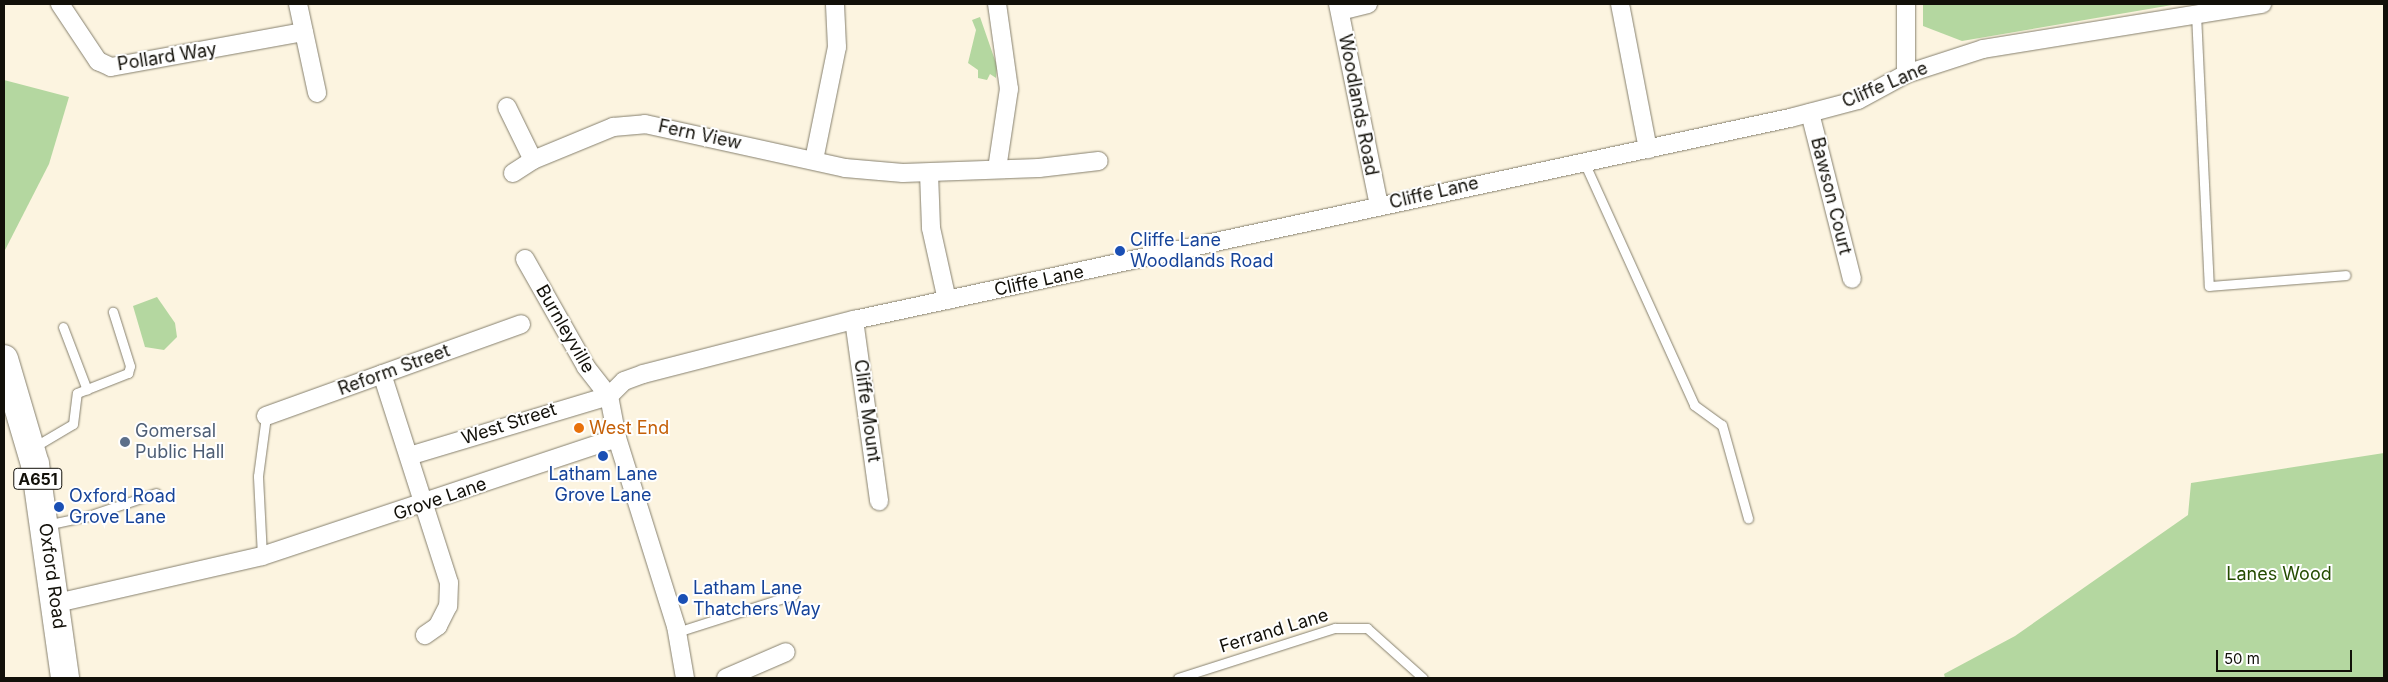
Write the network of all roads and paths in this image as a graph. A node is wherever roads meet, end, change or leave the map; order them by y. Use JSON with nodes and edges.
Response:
{"nodes":[{"id":1,"x":60,"y":4,"type":"edge"},
{"id":2,"x":298,"y":4,"type":"edge"},
{"id":3,"x":835,"y":4,"type":"edge"},
{"id":4,"x":997,"y":4,"type":"edge"},
{"id":5,"x":1368,"y":4,"type":"edge"},
{"id":6,"x":1620,"y":4,"type":"edge"},
{"id":7,"x":1906,"y":4,"type":"edge"},
{"id":8,"x":2262,"y":4,"type":"edge"},
{"id":9,"x":1339,"y":8,"type":"edge"},
{"id":10,"x":2196,"y":14,"type":"junction"},
{"id":11,"x":304,"y":32,"type":"junction"},
{"id":12,"x":1906,"y":74,"type":"junction"},
{"id":13,"x":317,"y":93,"type":"dead end"},
{"id":14,"x":507,"y":107,"type":"dead end"},
{"id":15,"x":1810,"y":113,"type":"junction"},
{"id":16,"x":1648,"y":149,"type":"junction"},
{"id":17,"x":533,"y":160,"type":"junction"},
{"id":18,"x":814,"y":160,"type":"junction"},
{"id":19,"x":1099,"y":161,"type":"dead end"},
{"id":20,"x":1584,"y":162,"type":"junction"},
{"id":21,"x":997,"y":169,"type":"junction"},
{"id":22,"x":513,"y":172,"type":"dead end"},
{"id":23,"x":929,"y":173,"type":"junction"},
{"id":24,"x":1379,"y":206,"type":"junction"},
{"id":25,"x":525,"y":259,"type":"dead end"},
{"id":26,"x":2346,"y":275,"type":"dead end"},
{"id":27,"x":1852,"y":279,"type":"dead end"},
{"id":28,"x":947,"y":300,"type":"junction"},
{"id":29,"x":113,"y":312,"type":"dead end"},
{"id":30,"x":854,"y":320,"type":"junction"},
{"id":31,"x":521,"y":324,"type":"dead end"},
{"id":32,"x":63,"y":327,"type":"dead end"},
{"id":33,"x":382,"y":374,"type":"junction"},
{"id":34,"x":7,"y":375,"type":"edge"},
{"id":35,"x":87,"y":390,"type":"junction"},
{"id":36,"x":609,"y":396,"type":"junction"},
{"id":37,"x":266,"y":416,"type":"joint"},
{"id":38,"x":617,"y":438,"type":"junction"},
{"id":39,"x":31,"y":448,"type":"junction"},
{"id":40,"x":409,"y":456,"type":"junction"},
{"id":41,"x":156,"y":493,"type":"dead end"},
{"id":42,"x":879,"y":501,"type":"dead end"},
{"id":43,"x":423,"y":505,"type":"junction"},
{"id":44,"x":1748,"y":518,"type":"dead end"},
{"id":45,"x":45,"y":525,"type":"junction"},
{"id":46,"x":262,"y":556,"type":"junction"},
{"id":47,"x":793,"y":595,"type":"dead end"},
{"id":48,"x":57,"y":602,"type":"junction"},
{"id":49,"x":677,"y":632,"type":"junction"},
{"id":50,"x":425,"y":635,"type":"dead end"},
{"id":51,"x":786,"y":652,"type":"dead end"},
{"id":52,"x":65,"y":678,"type":"edge"},
{"id":53,"x":685,"y":678,"type":"edge"},
{"id":54,"x":726,"y":678,"type":"edge"},
{"id":55,"x":1178,"y":678,"type":"edge"},
{"id":56,"x":1422,"y":678,"type":"edge"}],
"edges":[{"from":1,"to":11,"type":"street","name":"Pollard Way"},
{"from":2,"to":11,"type":"street"},
{"from":3,"to":18,"type":"street"},
{"from":4,"to":21,"type":"street"},
{"from":5,"to":9,"type":"street"},
{"from":6,"to":16,"type":"street"},
{"from":7,"to":12,"type":"street"},
{"from":8,"to":10,"type":"street","name":"Cliffe Lane"},
{"from":9,"to":24,"type":"street","name":"Woodlands Road"},
{"from":10,"to":12,"type":"street","name":"Cliffe Lane"},
{"from":10,"to":26,"type":"lane"},
{"from":11,"to":13,"type":"street"},
{"from":12,"to":15,"type":"street","name":"Cliffe Lane"},
{"from":14,"to":17,"type":"street"},
{"from":15,"to":16,"type":"street","name":"Cliffe Lane"},
{"from":15,"to":27,"type":"street","name":"Bawson Court"},
{"from":16,"to":20,"type":"street","name":"Cliffe Lane"},
{"from":17,"to":18,"type":"street","name":"Fern View"},
{"from":17,"to":22,"type":"street","name":"Fern View"},
{"from":18,"to":23,"type":"street","name":"Fern View"},
{"from":19,"to":21,"type":"street","name":"Fern View"},
{"from":20,"to":24,"type":"street","name":"Cliffe Lane"},
{"from":20,"to":44,"type":"lane"},
{"from":21,"to":23,"type":"street","name":"Fern View"},
{"from":23,"to":28,"type":"street"},
{"from":24,"to":28,"type":"street","name":"Cliffe Lane"},
{"from":25,"to":36,"type":"street","name":"Burnleyville"},
{"from":28,"to":30,"type":"street","name":"Cliffe Lane"},
{"from":29,"to":35,"type":"lane"},
{"from":30,"to":36,"type":"street","name":"Cliffe Lane"},
{"from":30,"to":42,"type":"street","name":"Cliffe Mount"},
{"from":31,"to":33,"type":"street","name":"Reform Street"},
{"from":32,"to":35,"type":"lane"},
{"from":33,"to":37,"type":"street","name":"Reform Street"},
{"from":33,"to":40,"type":"street"},
{"from":34,"to":39,"type":"main road","name":"Oxford Road","number":"A651"},
{"from":35,"to":39,"type":"lane"},
{"from":36,"to":38,"type":"street"},
{"from":36,"to":40,"type":"street","name":"West Street"},
{"from":37,"to":46,"type":"lane"},
{"from":38,"to":43,"type":"street","name":"Grove Lane"},
{"from":38,"to":49,"type":"street"},
{"from":39,"to":45,"type":"main road","name":"Oxford Road","number":"A651"},
{"from":40,"to":43,"type":"street"},
{"from":41,"to":45,"type":"lane"},
{"from":43,"to":46,"type":"street","name":"Grove Lane"},
{"from":43,"to":50,"type":"street"},
{"from":45,"to":48,"type":"main road","name":"Oxford Road","number":"A651"},
{"from":46,"to":48,"type":"street","name":"Grove Lane"},
{"from":47,"to":49,"type":"lane"},
{"from":48,"to":52,"type":"main road","name":"Oxford Road","number":"A651"},
{"from":49,"to":53,"type":"street"},
{"from":51,"to":54,"type":"street"},
{"from":55,"to":56,"type":"lane","name":"Ferrand Lane"}]}
